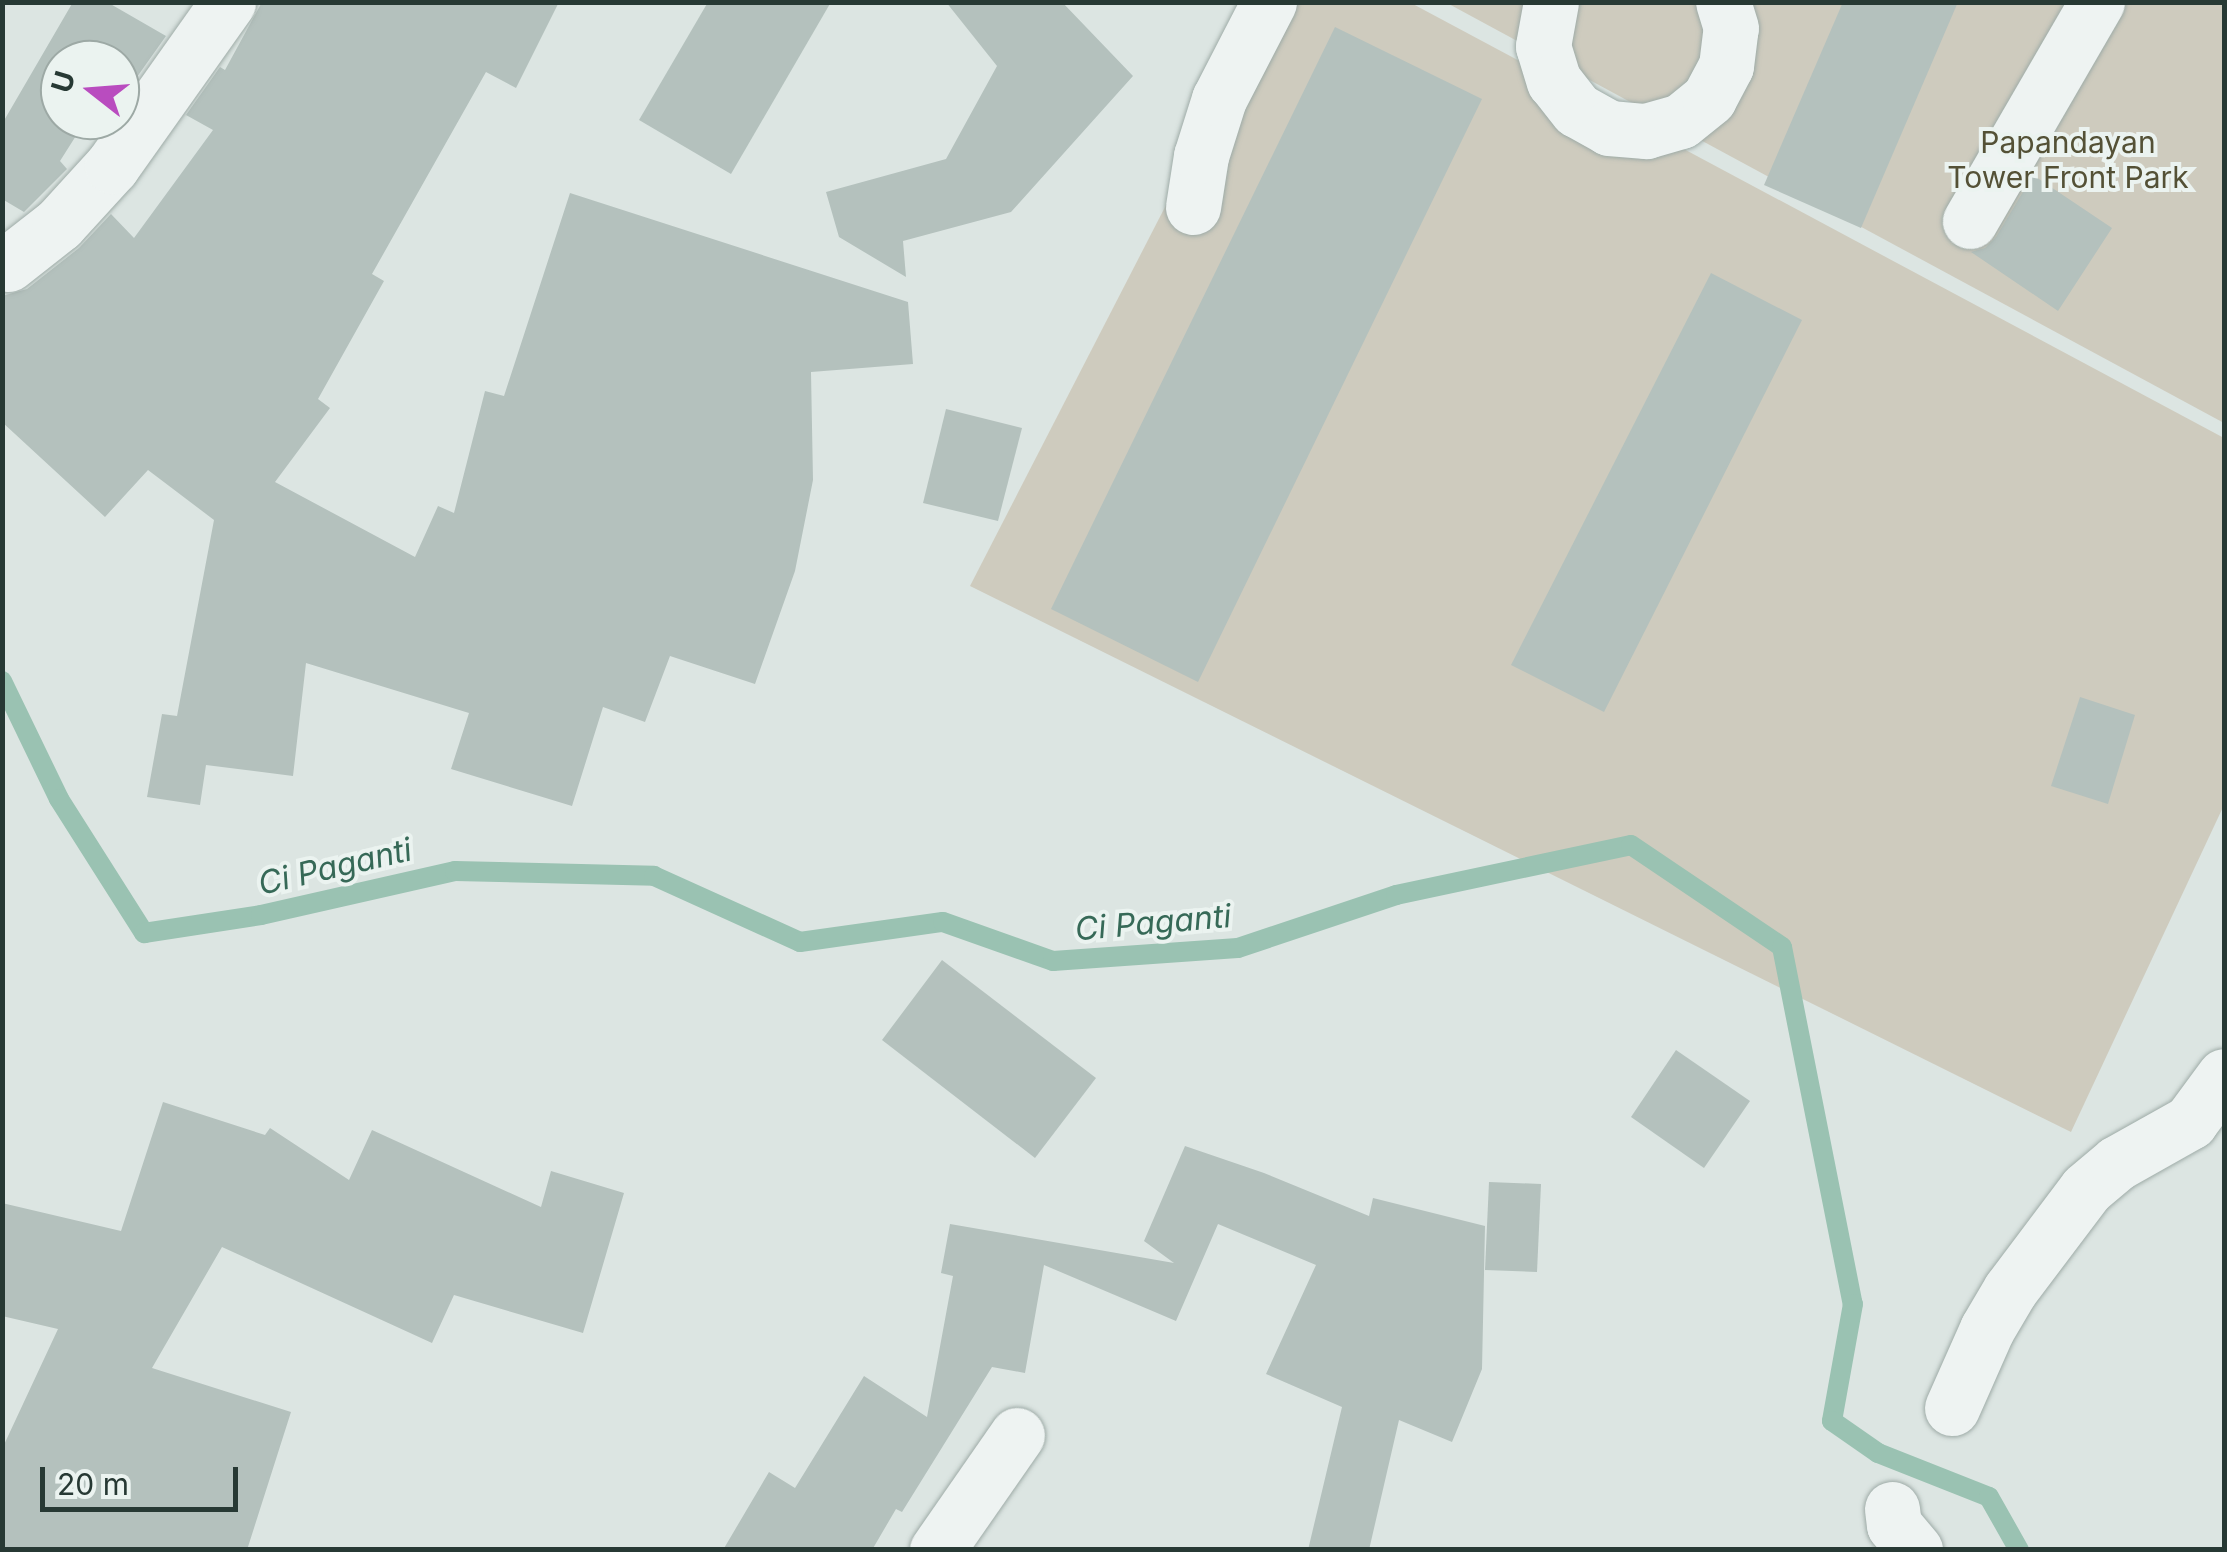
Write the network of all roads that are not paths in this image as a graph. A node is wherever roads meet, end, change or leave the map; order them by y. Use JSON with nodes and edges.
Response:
{"nodes":[{"id":1,"x":228,"y":2,"type":"edge"},
{"id":2,"x":1269,"y":2,"type":"edge"},
{"id":3,"x":1723,"y":2,"type":"edge"},
{"id":4,"x":2096,"y":2,"type":"edge"},
{"id":5,"x":1544,"y":5,"type":"edge"},
{"id":6,"x":1193,"y":207,"type":"dead end"},
{"id":7,"x":1970,"y":221,"type":"dead end"},
{"id":8,"x":8,"y":264,"type":"dead end"},
{"id":9,"x":2224,"y":1076,"type":"edge"},
{"id":10,"x":1952,"y":1408,"type":"dead end"},
{"id":11,"x":1017,"y":1435,"type":"dead end"},
{"id":12,"x":936,"y":1550,"type":"edge"}],
"edges":[{"from":1,"to":8,"type":"street"},
{"from":2,"to":6,"type":"street"},
{"from":3,"to":5,"type":"street"},
{"from":4,"to":7,"type":"street"},
{"from":9,"to":10,"type":"street"},
{"from":11,"to":12,"type":"street"}]}
